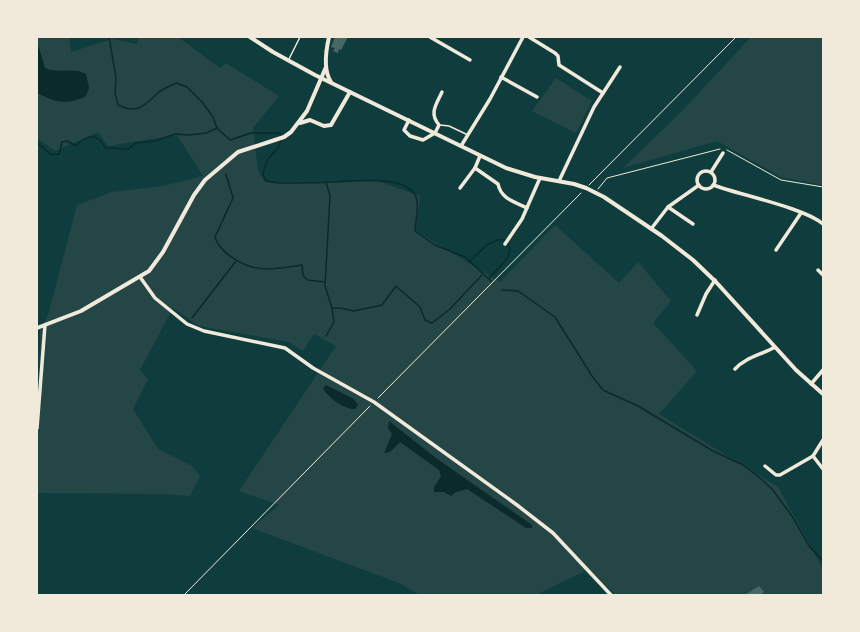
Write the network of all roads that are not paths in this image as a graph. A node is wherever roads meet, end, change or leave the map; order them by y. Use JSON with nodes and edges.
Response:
{"nodes":[{"id":1,"x":250,"y":37,"type":"edge"},
{"id":2,"x":300,"y":37,"type":"edge"},
{"id":3,"x":329,"y":37,"type":"edge"},
{"id":4,"x":430,"y":37,"type":"edge"},
{"id":5,"x":523,"y":37,"type":"edge"},
{"id":6,"x":529,"y":37,"type":"edge"},
{"id":7,"x":470,"y":60,"type":"dead end"},
{"id":8,"x":288,"y":61,"type":"junction"},
{"id":9,"x":326,"y":67,"type":"junction"},
{"id":10,"x":620,"y":67,"type":"dead end"},
{"id":11,"x":322,"y":78,"type":"junction"},
{"id":12,"x":501,"y":78,"type":"junction"},
{"id":13,"x":331,"y":83,"type":"junction"},
{"id":14,"x":350,"y":92,"type":"junction"},
{"id":15,"x":442,"y":92,"type":"dead end"},
{"id":16,"x":603,"y":93,"type":"junction"},
{"id":17,"x":537,"y":97,"type":"dead end"},
{"id":18,"x":307,"y":111,"type":"junction"},
{"id":19,"x":310,"y":120,"type":"junction"},
{"id":20,"x":409,"y":120,"type":"junction"},
{"id":21,"x":298,"y":125,"type":"junction"},
{"id":22,"x":439,"y":125,"type":"junction"},
{"id":23,"x":435,"y":133,"type":"junction"},
{"id":24,"x":468,"y":135,"type":"junction"},
{"id":25,"x":461,"y":146,"type":"junction"},
{"id":26,"x":723,"y":153,"type":"dead end"},
{"id":27,"x":480,"y":156,"type":"junction"},
{"id":28,"x":475,"y":168,"type":"junction"},
{"id":29,"x":711,"y":172,"type":"junction"},
{"id":30,"x":540,"y":178,"type":"junction"},
{"id":31,"x":558,"y":181,"type":"junction"},
{"id":32,"x":713,"y":185,"type":"junction"},
{"id":33,"x":699,"y":186,"type":"junction"},
{"id":34,"x":460,"y":188,"type":"dead end"},
{"id":35,"x":668,"y":207,"type":"junction"},
{"id":36,"x":527,"y":208,"type":"junction"},
{"id":37,"x":802,"y":213,"type":"junction"},
{"id":38,"x":693,"y":224,"type":"dead end"},
{"id":39,"x":823,"y":224,"type":"edge"},
{"id":40,"x":651,"y":229,"type":"junction"},
{"id":41,"x":505,"y":244,"type":"dead end"},
{"id":42,"x":776,"y":250,"type":"dead end"},
{"id":43,"x":818,"y":270,"type":"dead end"},
{"id":44,"x":823,"y":275,"type":"edge"},
{"id":45,"x":140,"y":277,"type":"junction"},
{"id":46,"x":715,"y":280,"type":"junction"},
{"id":47,"x":697,"y":315,"type":"dead end"},
{"id":48,"x":45,"y":325,"type":"junction"},
{"id":49,"x":37,"y":328,"type":"edge"},
{"id":50,"x":775,"y":347,"type":"junction"},
{"id":51,"x":735,"y":369,"type":"dead end"},
{"id":52,"x":823,"y":370,"type":"edge"},
{"id":53,"x":810,"y":384,"type":"junction"},
{"id":54,"x":823,"y":394,"type":"edge"},
{"id":55,"x":37,"y":428,"type":"edge"},
{"id":56,"x":823,"y":440,"type":"edge"},
{"id":57,"x":814,"y":456,"type":"junction"},
{"id":58,"x":822,"y":463,"type":"edge"},
{"id":59,"x":765,"y":466,"type":"dead end"},
{"id":60,"x":823,"y":469,"type":"edge"},
{"id":61,"x":611,"y":595,"type":"edge"}],
"edges":[{"from":1,"to":8,"type":"street"},
{"from":2,"to":8,"type":"lane"},
{"from":3,"to":9,"type":"street"},
{"from":4,"to":7,"type":"street"},
{"from":5,"to":12,"type":"street"},
{"from":6,"to":16,"type":"street"},
{"from":8,"to":11,"type":"street"},
{"from":9,"to":11,"type":"street"},
{"from":9,"to":13,"type":"street"},
{"from":10,"to":16,"type":"street"},
{"from":11,"to":13,"type":"street"},
{"from":11,"to":18,"type":"street"},
{"from":12,"to":17,"type":"street"},
{"from":12,"to":24,"type":"street"},
{"from":13,"to":14,"type":"street"},
{"from":14,"to":19,"type":"street"},
{"from":14,"to":20,"type":"street"},
{"from":15,"to":22,"type":"street"},
{"from":16,"to":31,"type":"street"},
{"from":18,"to":19,"type":"street"},
{"from":18,"to":21,"type":"street"},
{"from":19,"to":21,"type":"street"},
{"from":20,"to":23,"type":"street"},
{"from":20,"to":23,"type":"street"},
{"from":21,"to":45,"type":"street"},
{"from":22,"to":23,"type":"street"},
{"from":22,"to":24,"type":"lane"},
{"from":23,"to":25,"type":"street"},
{"from":24,"to":25,"type":"street"},
{"from":25,"to":27,"type":"street"},
{"from":26,"to":29,"type":"street"},
{"from":27,"to":28,"type":"street"},
{"from":27,"to":30,"type":"street"},
{"from":28,"to":34,"type":"street"},
{"from":28,"to":36,"type":"street"},
{"from":29,"to":32,"type":"street"},
{"from":29,"to":33,"type":"street"},
{"from":30,"to":31,"type":"street"},
{"from":30,"to":36,"type":"street"},
{"from":31,"to":40,"type":"street"},
{"from":32,"to":33,"type":"street"},
{"from":32,"to":37,"type":"street"},
{"from":33,"to":35,"type":"street"},
{"from":35,"to":38,"type":"street"},
{"from":35,"to":40,"type":"street"},
{"from":36,"to":41,"type":"street"},
{"from":37,"to":39,"type":"street"},
{"from":37,"to":42,"type":"street"},
{"from":40,"to":46,"type":"street"},
{"from":43,"to":44,"type":"street"},
{"from":45,"to":48,"type":"street"},
{"from":45,"to":61,"type":"street"},
{"from":46,"to":47,"type":"street"},
{"from":46,"to":50,"type":"street"},
{"from":48,"to":49,"type":"street"},
{"from":48,"to":55,"type":"street"},
{"from":50,"to":51,"type":"street"},
{"from":50,"to":53,"type":"street"},
{"from":52,"to":53,"type":"street"},
{"from":53,"to":54,"type":"street"},
{"from":56,"to":57,"type":"street"},
{"from":57,"to":58,"type":"street"},
{"from":57,"to":59,"type":"street"},
{"from":58,"to":60,"type":"street"}]}
